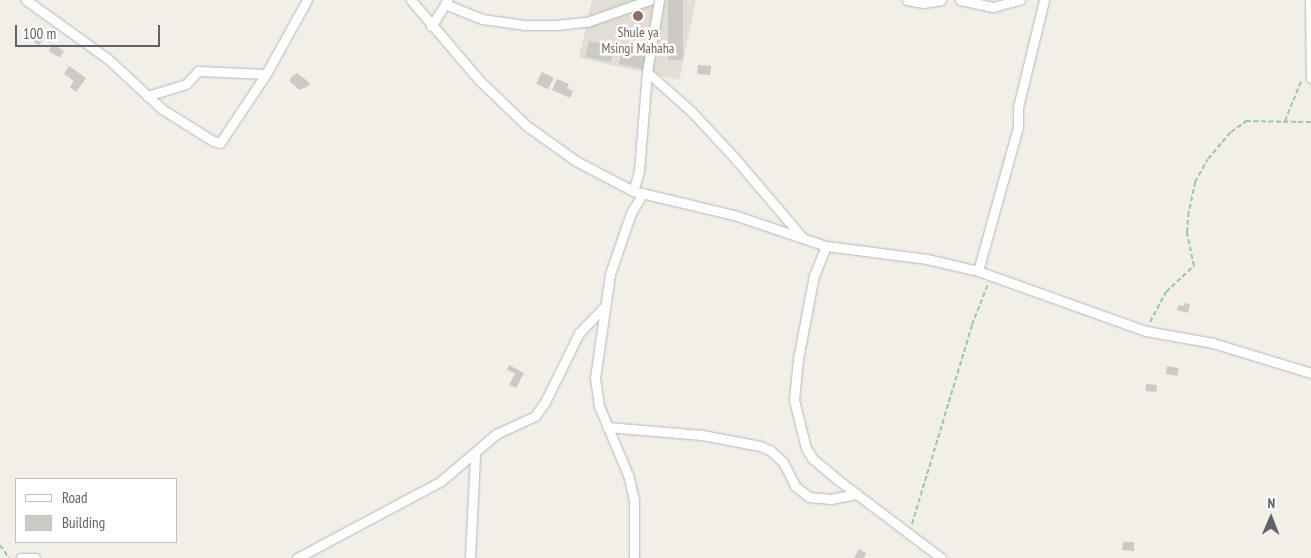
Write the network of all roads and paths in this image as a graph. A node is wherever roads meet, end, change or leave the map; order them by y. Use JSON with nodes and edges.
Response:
{"nodes":[{"id":1,"x":26,"y":0,"type":"edge"},
{"id":2,"x":307,"y":0,"type":"edge"},
{"id":3,"x":411,"y":0,"type":"edge"},
{"id":4,"x":649,"y":0,"type":"edge"},
{"id":5,"x":659,"y":0,"type":"edge"},
{"id":6,"x":907,"y":0,"type":"edge"},
{"id":7,"x":941,"y":0,"type":"edge"},
{"id":8,"x":960,"y":0,"type":"edge"},
{"id":9,"x":1020,"y":0,"type":"edge"},
{"id":10,"x":1044,"y":0,"type":"edge"},
{"id":11,"x":1310,"y":0,"type":"edge"},
{"id":12,"x":447,"y":2,"type":"edge"},
{"id":13,"x":431,"y":26,"type":"junction"},
{"id":14,"x":1310,"y":69,"type":"edge"},
{"id":15,"x":647,"y":72,"type":"junction"},
{"id":16,"x":266,"y":74,"type":"junction"},
{"id":17,"x":1311,"y":78,"type":"edge"},
{"id":18,"x":148,"y":96,"type":"junction"},
{"id":19,"x":1285,"y":121,"type":"junction"},
{"id":20,"x":1311,"y":122,"type":"edge"},
{"id":21,"x":633,"y":190,"type":"junction"},
{"id":22,"x":643,"y":193,"type":"junction"},
{"id":23,"x":802,"y":237,"type":"junction"},
{"id":24,"x":826,"y":246,"type":"junction"},
{"id":25,"x":978,"y":271,"type":"junction"},
{"id":26,"x":989,"y":274,"type":"junction"},
{"id":27,"x":603,"y":308,"type":"junction"},
{"id":28,"x":1146,"y":331,"type":"junction"},
{"id":29,"x":1311,"y":374,"type":"edge"},
{"id":30,"x":608,"y":427,"type":"junction"},
{"id":31,"x":475,"y":454,"type":"junction"},
{"id":32,"x":857,"y":494,"type":"junction"},
{"id":33,"x":910,"y":532,"type":"junction"},
{"id":34,"x":0,"y":545,"type":"edge"},
{"id":35,"x":9,"y":558,"type":"edge"},
{"id":36,"x":21,"y":558,"type":"edge"},
{"id":37,"x":35,"y":558,"type":"edge"},
{"id":38,"x":297,"y":558,"type":"edge"},
{"id":39,"x":470,"y":558,"type":"edge"},
{"id":40,"x":634,"y":558,"type":"edge"},
{"id":41,"x":941,"y":558,"type":"edge"}],
"edges":[{"from":1,"to":18,"type":"street"},
{"from":2,"to":16,"type":"street"},
{"from":3,"to":13,"type":"street"},
{"from":4,"to":12,"type":"street"},
{"from":5,"to":15,"type":"street"},
{"from":6,"to":7,"type":"street"},
{"from":8,"to":9,"type":"street"},
{"from":10,"to":25,"type":"street"},
{"from":11,"to":14,"type":"street"},
{"from":12,"to":13,"type":"street"},
{"from":13,"to":21,"type":"street"},
{"from":14,"to":17,"type":"street"},
{"from":14,"to":19,"type":"path"},
{"from":15,"to":21,"type":"street"},
{"from":15,"to":23,"type":"street"},
{"from":16,"to":18,"type":"street"},
{"from":16,"to":18,"type":"street"},
{"from":19,"to":20,"type":"path"},
{"from":19,"to":28,"type":"path"},
{"from":21,"to":22,"type":"street"},
{"from":22,"to":23,"type":"street"},
{"from":22,"to":27,"type":"street"},
{"from":23,"to":24,"type":"street"},
{"from":24,"to":25,"type":"street"},
{"from":24,"to":32,"type":"street"},
{"from":25,"to":26,"type":"street"},
{"from":26,"to":28,"type":"street"},
{"from":26,"to":33,"type":"path"},
{"from":27,"to":30,"type":"street"},
{"from":27,"to":31,"type":"street"},
{"from":28,"to":29,"type":"street"},
{"from":30,"to":32,"type":"street"},
{"from":30,"to":40,"type":"street"},
{"from":31,"to":38,"type":"street"},
{"from":31,"to":39,"type":"street"},
{"from":32,"to":33,"type":"street"},
{"from":33,"to":41,"type":"street"},
{"from":34,"to":35,"type":"path"},
{"from":36,"to":37,"type":"street"}]}
